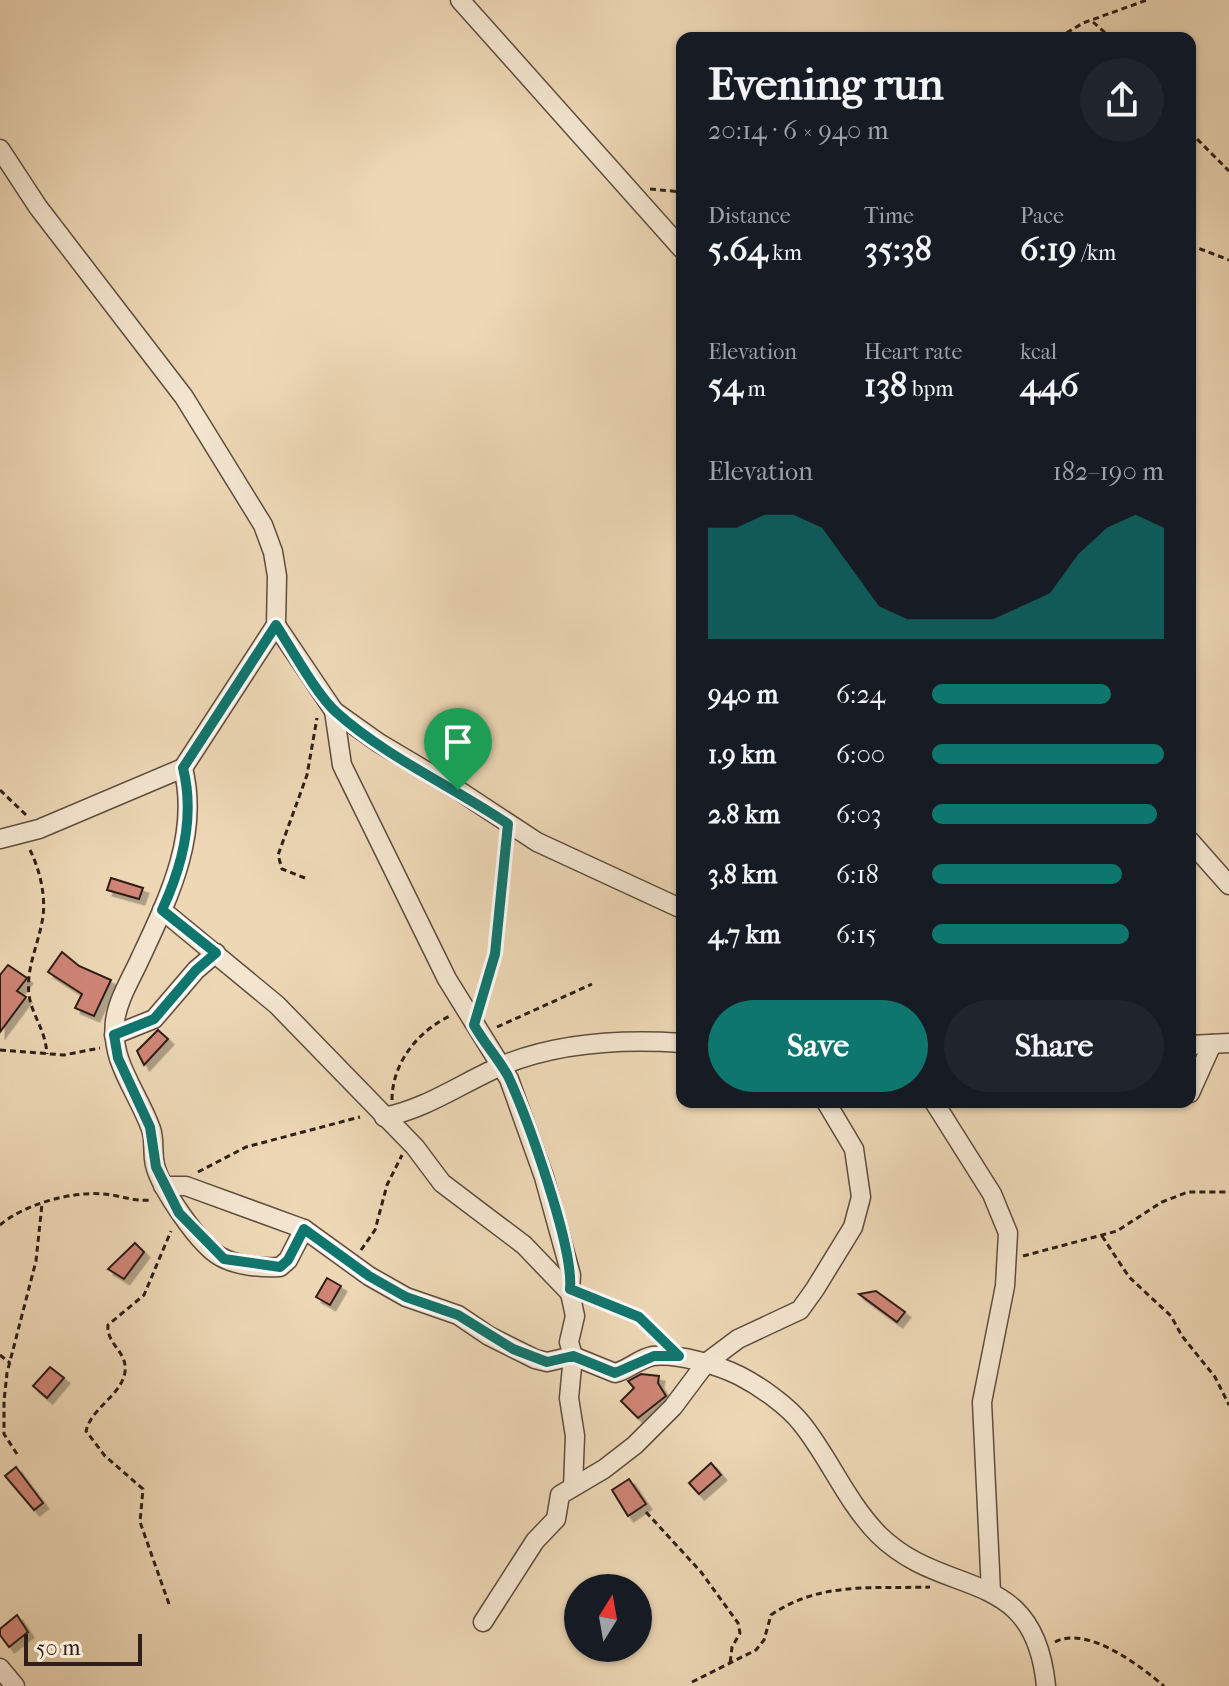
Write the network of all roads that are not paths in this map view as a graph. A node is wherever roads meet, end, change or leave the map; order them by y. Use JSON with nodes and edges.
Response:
{"nodes":[{"id":1,"x":460,"y":0,"type":"edge"},
{"id":2,"x":0,"y":149,"type":"edge"},
{"id":3,"x":676,"y":242,"type":"edge"},
{"id":4,"x":276,"y":625,"type":"junction"},
{"id":5,"x":326,"y":713,"type":"junction"},
{"id":6,"x":183,"y":768,"type":"junction"},
{"id":7,"x":0,"y":839,"type":"edge"},
{"id":8,"x":1196,"y":848,"type":"edge"},
{"id":9,"x":1229,"y":885,"type":"edge"},
{"id":10,"x":676,"y":906,"type":"edge"},
{"id":11,"x":162,"y":910,"type":"junction"},
{"id":12,"x":216,"y":953,"type":"junction"},
{"id":13,"x":115,"y":1040,"type":"junction"},
{"id":14,"x":676,"y":1043,"type":"edge"},
{"id":15,"x":1220,"y":1043,"type":"edge"},
{"id":16,"x":1196,"y":1045,"type":"edge"},
{"id":17,"x":502,"y":1066,"type":"junction"},
{"id":18,"x":1196,"y":1083,"type":"edge"},
{"id":19,"x":830,"y":1108,"type":"edge"},
{"id":20,"x":938,"y":1108,"type":"edge"},
{"id":21,"x":385,"y":1115,"type":"junction"},
{"id":22,"x":171,"y":1189,"type":"junction"},
{"id":23,"x":304,"y":1229,"type":"junction"},
{"id":24,"x":570,"y":1291,"type":"junction"},
{"id":25,"x":573,"y":1356,"type":"junction"},
{"id":26,"x":706,"y":1363,"type":"junction"},
{"id":27,"x":573,"y":1487,"type":"junction"},
{"id":28,"x":991,"y":1592,"type":"junction"},
{"id":29,"x":483,"y":1622,"type":"dead end"},
{"id":30,"x":0,"y":1668,"type":"edge"},
{"id":31,"x":15,"y":1686,"type":"edge"},
{"id":32,"x":1046,"y":1686,"type":"edge"}],
"edges":[{"from":1,"to":3,"type":"street"},
{"from":2,"to":4,"type":"street"},
{"from":4,"to":5,"type":"street"},
{"from":4,"to":6,"type":"street"},
{"from":5,"to":10,"type":"street"},
{"from":5,"to":17,"type":"street"},
{"from":6,"to":7,"type":"street"},
{"from":6,"to":11,"type":"street"},
{"from":8,"to":9,"type":"street"},
{"from":11,"to":12,"type":"street"},
{"from":11,"to":13,"type":"street"},
{"from":12,"to":13,"type":"street"},
{"from":12,"to":21,"type":"street"},
{"from":13,"to":22,"type":"street"},
{"from":14,"to":17,"type":"street"},
{"from":15,"to":16,"type":"street"},
{"from":15,"to":18,"type":"street"},
{"from":17,"to":21,"type":"street"},
{"from":17,"to":24,"type":"street"},
{"from":19,"to":26,"type":"street"},
{"from":20,"to":28,"type":"street"},
{"from":21,"to":24,"type":"street"},
{"from":22,"to":23,"type":"street"},
{"from":22,"to":23,"type":"street"},
{"from":23,"to":25,"type":"street"},
{"from":24,"to":25,"type":"street"},
{"from":25,"to":26,"type":"street"},
{"from":25,"to":27,"type":"street"},
{"from":26,"to":27,"type":"street"},
{"from":26,"to":28,"type":"street"},
{"from":27,"to":29,"type":"street"},
{"from":28,"to":32,"type":"street"},
{"from":30,"to":31,"type":"street"}]}
